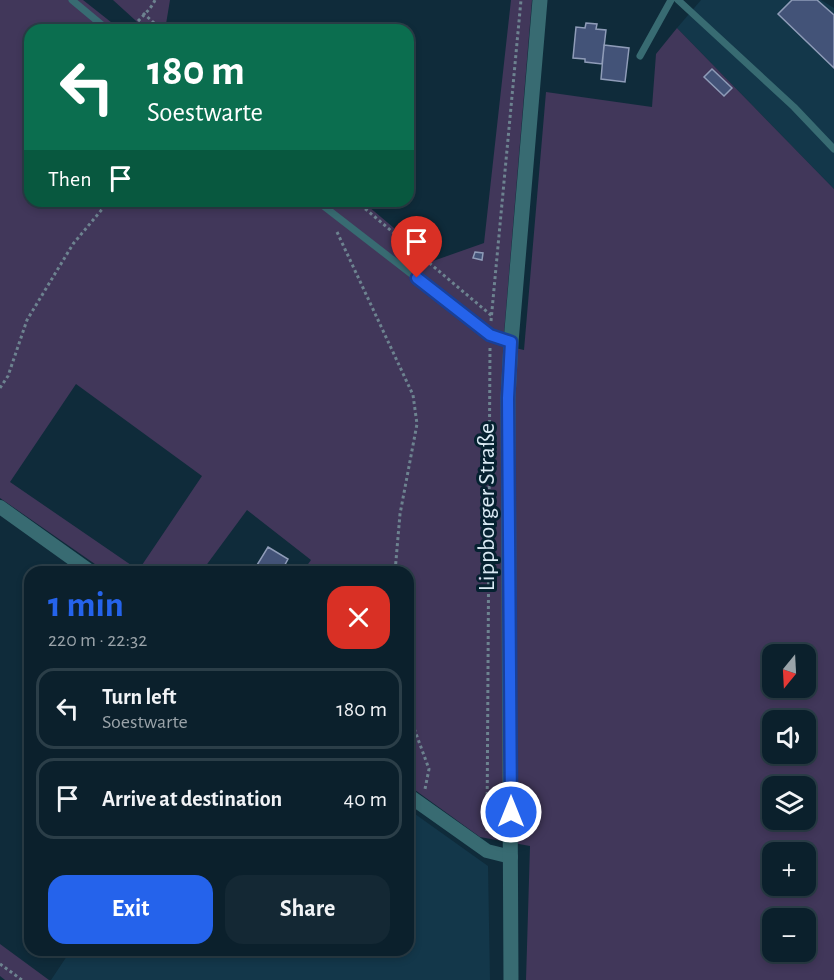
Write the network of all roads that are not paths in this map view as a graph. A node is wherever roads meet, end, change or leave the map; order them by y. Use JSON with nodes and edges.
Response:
{"nodes":[{"id":1,"x":72,"y":0,"type":"edge"},
{"id":2,"x":540,"y":0,"type":"edge"},
{"id":3,"x":671,"y":0,"type":"edge"},
{"id":4,"x":678,"y":0,"type":"edge"},
{"id":5,"x":101,"y":24,"type":"edge"},
{"id":6,"x":640,"y":56,"type":"dead end"},
{"id":7,"x":834,"y":149,"type":"edge"},
{"id":8,"x":325,"y":207,"type":"edge"},
{"id":9,"x":511,"y":342,"type":"junction"},
{"id":10,"x":0,"y":507,"type":"edge"},
{"id":11,"x":84,"y":566,"type":"edge"},
{"id":12,"x":414,"y":799,"type":"edge"},
{"id":13,"x":511,"y":857,"type":"junction"},
{"id":14,"x":511,"y":980,"type":"edge"}],
"edges":[{"from":1,"to":5,"type":"lane"},
{"from":2,"to":9,"type":"street","name":"Lippborger Straße"},
{"from":3,"to":6,"type":"lane"},
{"from":4,"to":7,"type":"lane"},
{"from":8,"to":9,"type":"lane"},
{"from":9,"to":13,"type":"street","name":"Lippborger Straße"},
{"from":10,"to":11,"type":"street"},
{"from":12,"to":13,"type":"street"},
{"from":13,"to":14,"type":"street","name":"Lippborger Straße"}]}
